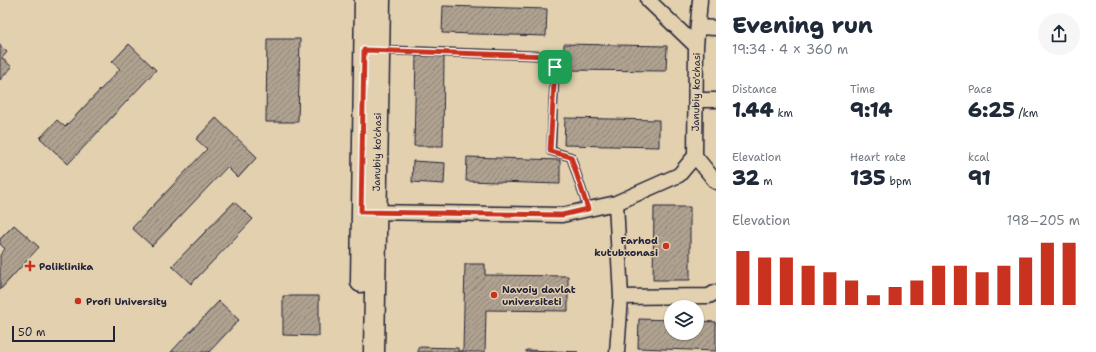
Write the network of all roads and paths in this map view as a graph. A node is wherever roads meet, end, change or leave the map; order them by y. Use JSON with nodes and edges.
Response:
{"nodes":[{"id":1,"x":365,"y":0,"type":"edge"},
{"id":2,"x":380,"y":0,"type":"edge"},
{"id":3,"x":648,"y":0,"type":"edge"},
{"id":4,"x":700,"y":0,"type":"edge"},
{"id":5,"x":698,"y":27,"type":"junction"},
{"id":6,"x":716,"y":28,"type":"edge"},
{"id":7,"x":696,"y":46,"type":"junction"},
{"id":8,"x":372,"y":50,"type":"junction"},
{"id":9,"x":696,"y":100,"type":"junction"},
{"id":10,"x":716,"y":100,"type":"edge"},
{"id":11,"x":695,"y":156,"type":"junction"},
{"id":12,"x":716,"y":182,"type":"edge"},
{"id":13,"x":616,"y":203,"type":"junction"},
{"id":14,"x":588,"y":209,"type":"junction"},
{"id":15,"x":369,"y":212,"type":"junction"},
{"id":16,"x":716,"y":292,"type":"edge"},
{"id":17,"x":621,"y":297,"type":"junction"},
{"id":18,"x":361,"y":352,"type":"edge"},
{"id":19,"x":374,"y":352,"type":"edge"},
{"id":20,"x":617,"y":352,"type":"edge"}],
"edges":[{"from":1,"to":8,"type":"main road","name":"Janubiy ko'chasi"},
{"from":2,"to":8,"type":"main road","name":"Janubiy ko'chasi"},
{"from":3,"to":7,"type":"street","name":"Janubiy ko'chasi"},
{"from":4,"to":5,"type":"street"},
{"from":5,"to":6,"type":"street"},
{"from":5,"to":7,"type":"street"},
{"from":7,"to":9,"type":"street","name":"Janubiy ko'chasi"},
{"from":8,"to":14,"type":"lane"},
{"from":8,"to":15,"type":"main road","name":"Janubiy ko'chasi"},
{"from":9,"to":10,"type":"street"},
{"from":9,"to":11,"type":"street","name":"Janubiy ko'chasi"},
{"from":11,"to":12,"type":"street"},
{"from":11,"to":13,"type":"street"},
{"from":13,"to":14,"type":"street"},
{"from":13,"to":17,"type":"street"},
{"from":14,"to":15,"type":"street"},
{"from":15,"to":18,"type":"main road","name":"Janubiy ko'chasi"},
{"from":15,"to":19,"type":"main road","name":"Janubiy ko'chasi"},
{"from":16,"to":17,"type":"street"},
{"from":17,"to":20,"type":"street"}]}
